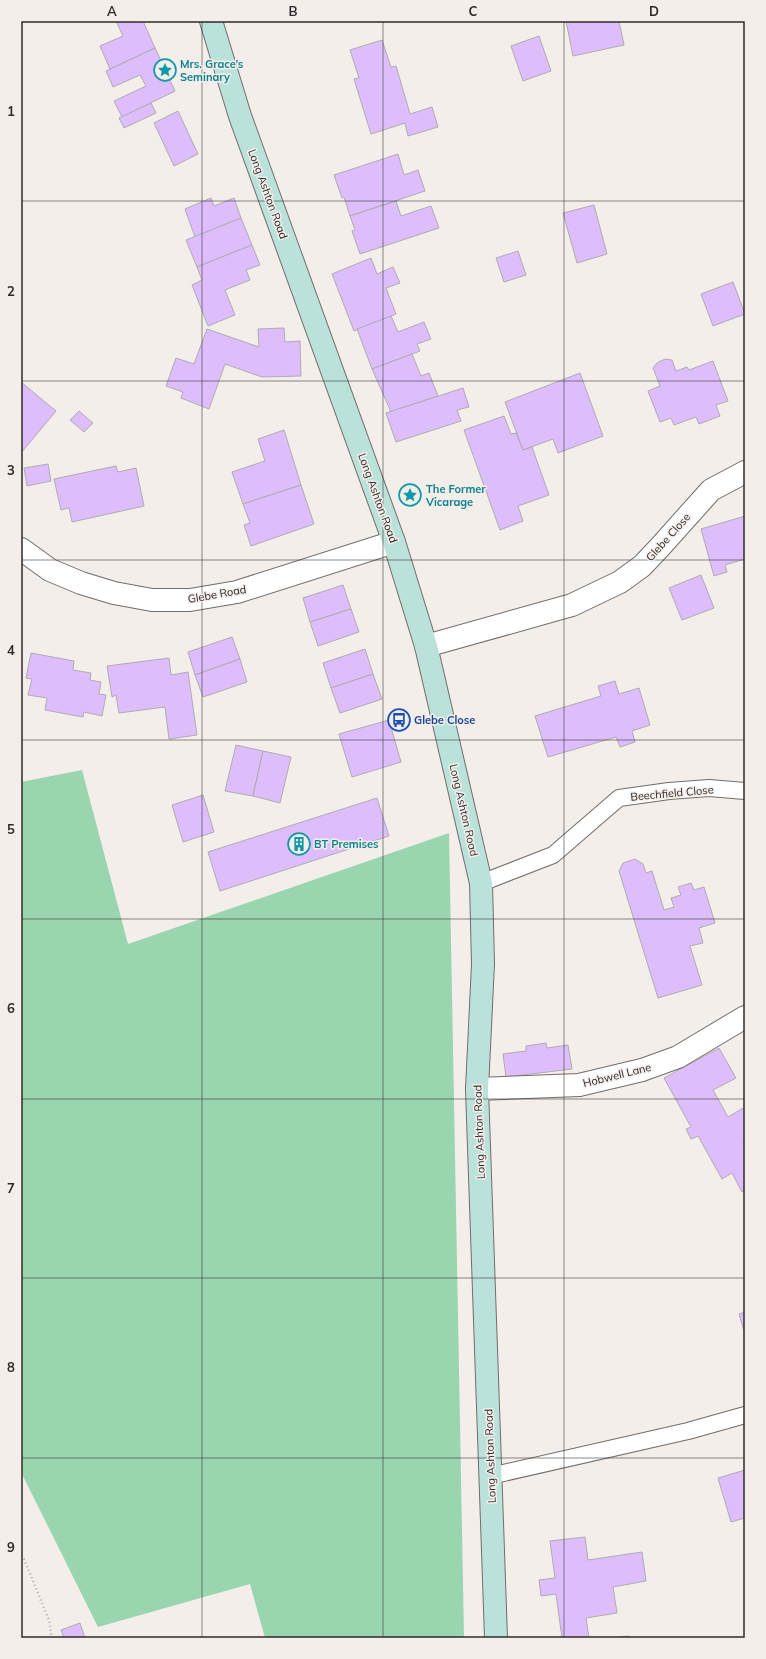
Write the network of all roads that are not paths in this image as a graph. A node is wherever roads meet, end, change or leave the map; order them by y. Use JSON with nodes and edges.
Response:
{"nodes":[{"id":1,"x":211,"y":21,"type":"edge"},
{"id":2,"x":745,"y":472,"type":"edge"},
{"id":3,"x":394,"y":542,"type":"junction"},
{"id":4,"x":21,"y":549,"type":"edge"},
{"id":5,"x":426,"y":646,"type":"junction"},
{"id":6,"x":745,"y":791,"type":"edge"},
{"id":7,"x":481,"y":883,"type":"junction"},
{"id":8,"x":745,"y":1017,"type":"edge"},
{"id":9,"x":477,"y":1089,"type":"junction"},
{"id":10,"x":745,"y":1415,"type":"edge"},
{"id":11,"x":490,"y":1476,"type":"junction"},
{"id":12,"x":496,"y":1638,"type":"edge"}],
"edges":[{"from":1,"to":3,"type":"street","name":"Long Ashton Road"},
{"from":2,"to":5,"type":"street","name":"Glebe Close"},
{"from":3,"to":4,"type":"street","name":"Glebe Road"},
{"from":3,"to":5,"type":"street","name":"Long Ashton Road"},
{"from":5,"to":7,"type":"street","name":"Long Ashton Road"},
{"from":6,"to":7,"type":"lane","name":"Beechfield Close"},
{"from":7,"to":9,"type":"street","name":"Long Ashton Road"},
{"from":8,"to":9,"type":"street","name":"Hobwell Lane"},
{"from":9,"to":11,"type":"street","name":"Long Ashton Road"},
{"from":10,"to":11,"type":"lane"},
{"from":11,"to":12,"type":"street","name":"Long Ashton Road"}]}
